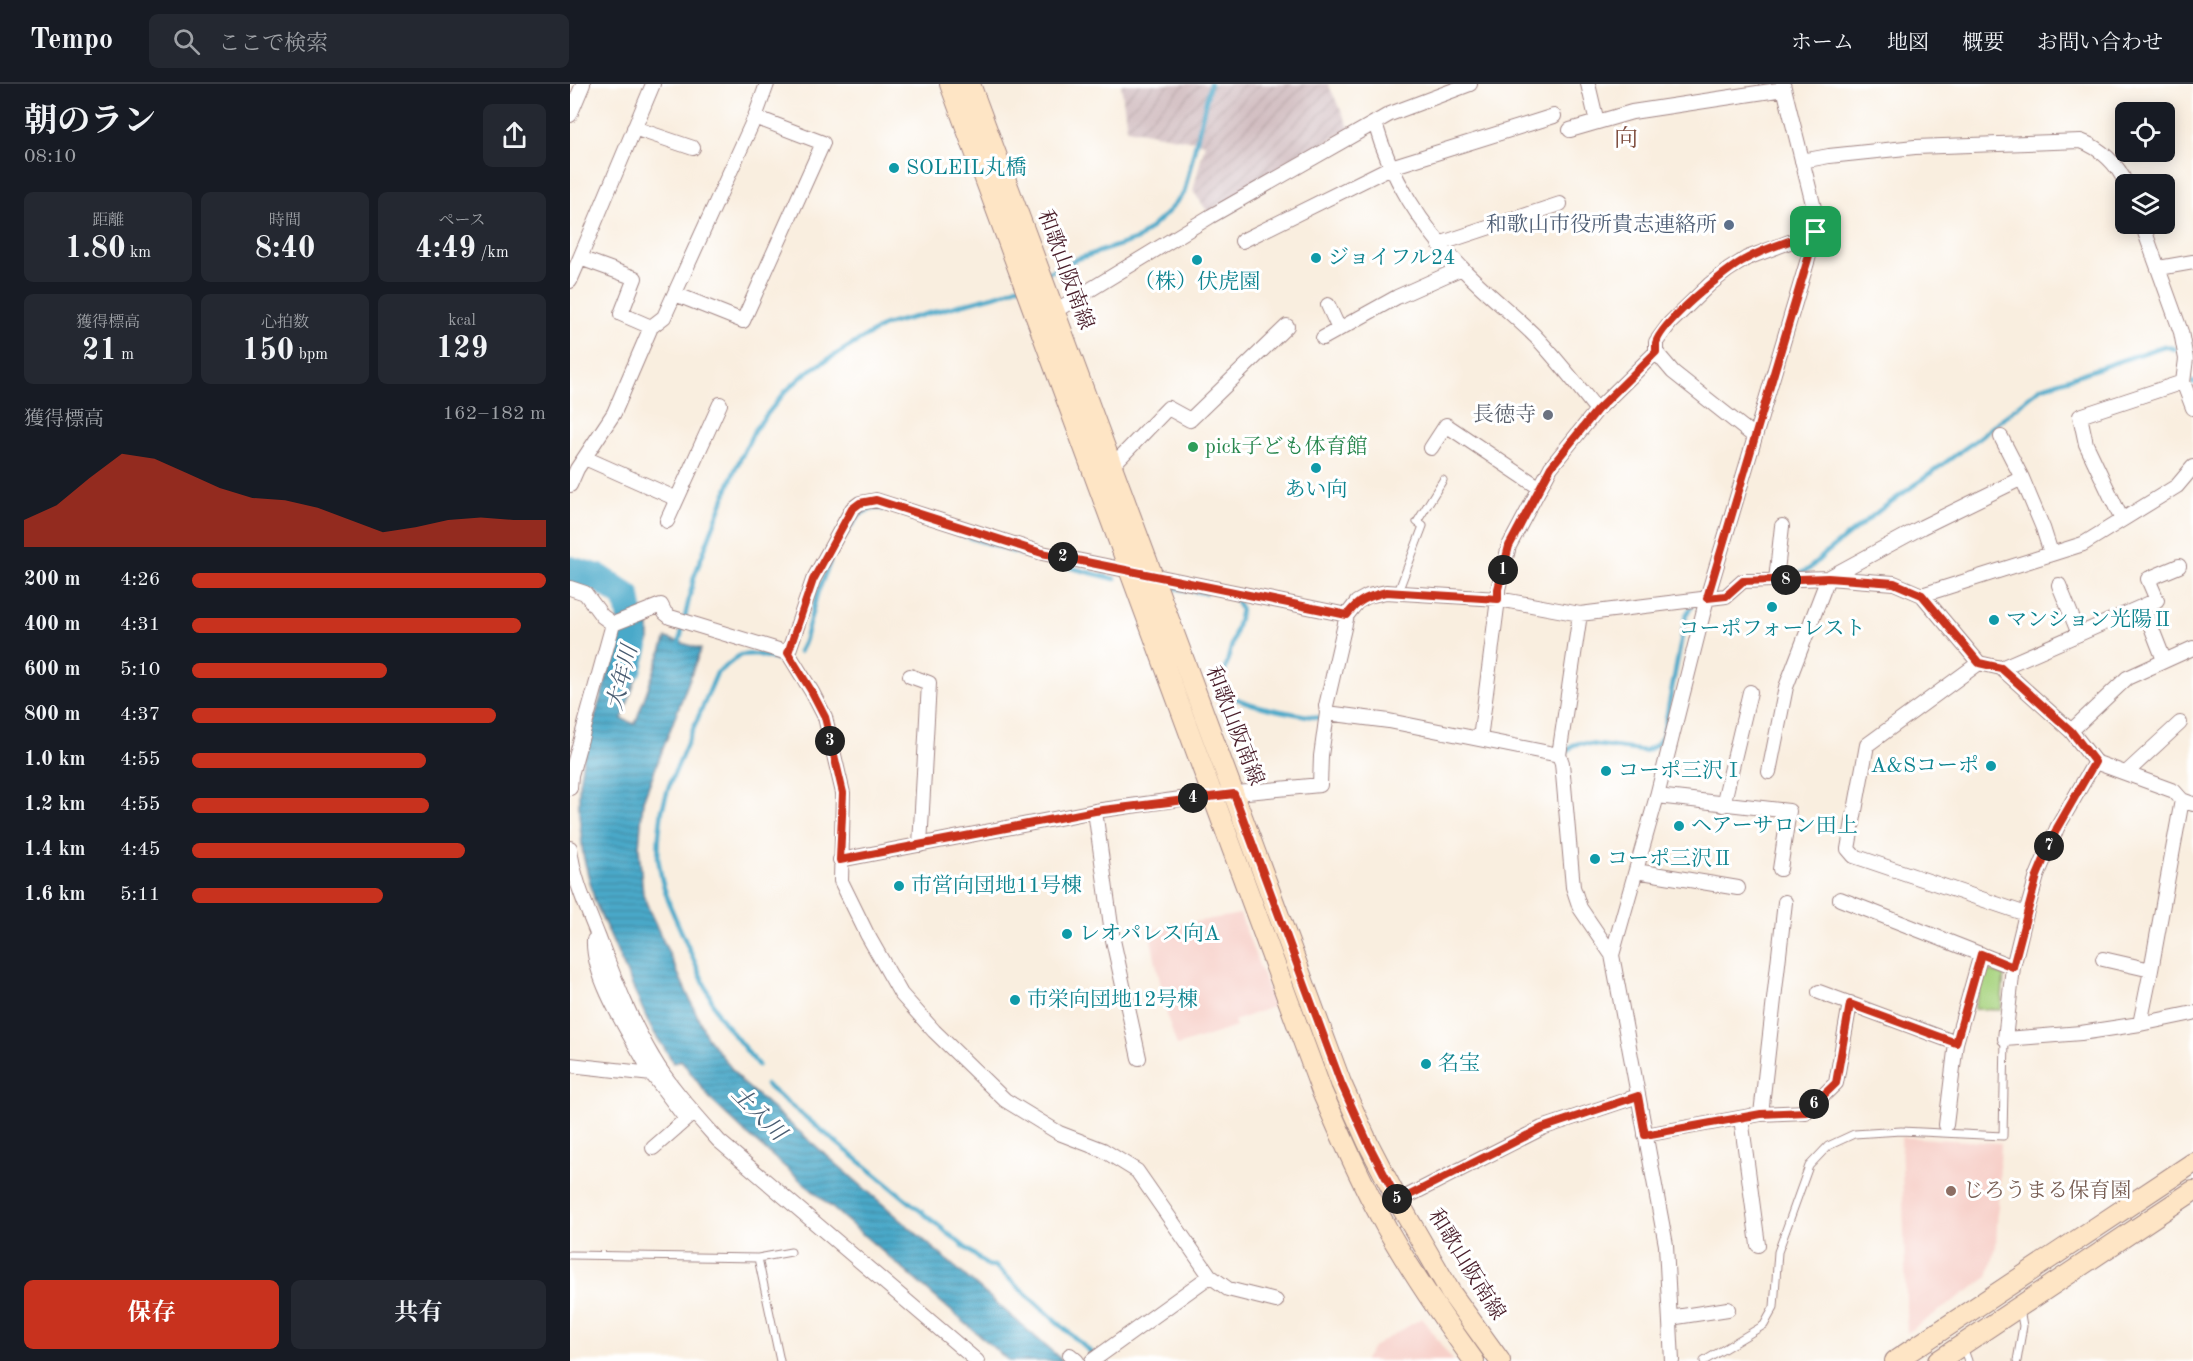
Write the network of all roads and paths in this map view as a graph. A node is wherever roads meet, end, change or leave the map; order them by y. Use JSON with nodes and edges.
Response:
{"nodes":[{"id":1,"x":584,"y":84,"type":"edge"},
{"id":2,"x":653,"y":84,"type":"edge"},
{"id":3,"x":767,"y":84,"type":"edge"},
{"id":4,"x":950,"y":84,"type":"edge"},
{"id":5,"x":970,"y":84,"type":"edge"},
{"id":6,"x":1470,"y":84,"type":"edge"},
{"id":7,"x":1588,"y":84,"type":"edge"},
{"id":8,"x":1784,"y":86,"type":"edge"},
{"id":9,"x":570,"y":113,"type":"edge"},
{"id":10,"x":1554,"y":116,"type":"dead end"},
{"id":11,"x":755,"y":117,"type":"junction"},
{"id":12,"x":1598,"y":122,"type":"junction"},
{"id":13,"x":1374,"y":123,"type":"junction"},
{"id":14,"x":634,"y":128,"type":"junction"},
{"id":15,"x":1570,"y":130,"type":"dead end"},
{"id":16,"x":693,"y":148,"type":"dead end"},
{"id":17,"x":1802,"y":161,"type":"junction"},
{"id":18,"x":1391,"y":167,"type":"junction"},
{"id":19,"x":2119,"y":174,"type":"edge"},
{"id":20,"x":1560,"y":204,"type":"dead end"},
{"id":21,"x":1816,"y":232,"type":"junction"},
{"id":22,"x":2146,"y":234,"type":"edge"},
{"id":23,"x":1242,"y":241,"type":"dead end"},
{"id":24,"x":1439,"y":244,"type":"junction"},
{"id":25,"x":1024,"y":256,"type":"junction"},
{"id":26,"x":580,"y":258,"type":"junction"},
{"id":27,"x":2193,"y":262,"type":"edge"},
{"id":28,"x":1462,"y":268,"type":"junction"},
{"id":29,"x":2158,"y":268,"type":"junction"},
{"id":30,"x":570,"y":281,"type":"edge"},
{"id":31,"x":675,"y":294,"type":"junction"},
{"id":32,"x":1328,"y":305,"type":"dead end"},
{"id":33,"x":1044,"y":308,"type":"junction"},
{"id":34,"x":1287,"y":326,"type":"dead end"},
{"id":35,"x":651,"y":327,"type":"junction"},
{"id":36,"x":1339,"y":329,"type":"junction"},
{"id":37,"x":1323,"y":338,"type":"dead end"},
{"id":38,"x":1656,"y":352,"type":"junction"},
{"id":39,"x":2183,"y":382,"type":"junction"},
{"id":40,"x":720,"y":404,"type":"dead end"},
{"id":41,"x":2193,"y":408,"type":"edge"},
{"id":42,"x":1597,"y":410,"type":"junction"},
{"id":43,"x":2001,"y":436,"type":"dead end"},
{"id":44,"x":1755,"y":437,"type":"junction"},
{"id":45,"x":1431,"y":448,"type":"dead end"},
{"id":46,"x":585,"y":458,"type":"junction"},
{"id":47,"x":1112,"y":466,"type":"junction"},
{"id":48,"x":2193,"y":467,"type":"edge"},
{"id":49,"x":2022,"y":478,"type":"junction"},
{"id":50,"x":1443,"y":480,"type":"dead end"},
{"id":51,"x":570,"y":485,"type":"edge"},
{"id":52,"x":1540,"y":488,"type":"junction"},
{"id":53,"x":677,"y":499,"type":"junction"},
{"id":54,"x":2122,"y":520,"type":"junction"},
{"id":55,"x":667,"y":521,"type":"dead end"},
{"id":56,"x":1782,"y":526,"type":"dead end"},
{"id":57,"x":2050,"y":553,"type":"junction"},
{"id":58,"x":2179,"y":566,"type":"dead end"},
{"id":59,"x":1129,"y":571,"type":"junction"},
{"id":60,"x":1151,"y":574,"type":"junction"},
{"id":61,"x":1828,"y":578,"type":"junction"},
{"id":62,"x":1776,"y":580,"type":"junction"},
{"id":63,"x":2059,"y":585,"type":"dead end"},
{"id":64,"x":570,"y":588,"type":"edge"},
{"id":65,"x":1398,"y":592,"type":"junction"},
{"id":66,"x":1922,"y":595,"type":"junction"},
{"id":67,"x":1707,"y":598,"type":"junction"},
{"id":68,"x":1498,"y":599,"type":"junction"},
{"id":69,"x":2143,"y":606,"type":"junction"},
{"id":70,"x":1580,"y":614,"type":"junction"},
{"id":71,"x":1347,"y":615,"type":"junction"},
{"id":72,"x":616,"y":622,"type":"junction"},
{"id":73,"x":2079,"y":634,"type":"junction"},
{"id":74,"x":2193,"y":648,"type":"edge"},
{"id":75,"x":790,"y":658,"type":"junction"},
{"id":76,"x":2164,"y":660,"type":"junction"},
{"id":77,"x":1979,"y":663,"type":"junction"},
{"id":78,"x":2001,"y":668,"type":"junction"},
{"id":79,"x":909,"y":676,"type":"dead end"},
{"id":80,"x":1750,"y":692,"type":"dead end"},
{"id":81,"x":1326,"y":717,"type":"junction"},
{"id":82,"x":2180,"y":723,"type":"dead end"},
{"id":83,"x":2071,"y":731,"type":"junction"},
{"id":84,"x":1480,"y":738,"type":"junction"},
{"id":85,"x":1560,"y":759,"type":"junction"},
{"id":86,"x":2095,"y":762,"type":"junction"},
{"id":87,"x":1769,"y":772,"type":"dead end"},
{"id":88,"x":2126,"y":773,"type":"junction"},
{"id":89,"x":570,"y":788,"type":"edge"},
{"id":90,"x":1234,"y":794,"type":"junction"},
{"id":91,"x":1213,"y":796,"type":"junction"},
{"id":92,"x":1657,"y":796,"type":"junction"},
{"id":93,"x":2187,"y":802,"type":"edge"},
{"id":94,"x":1723,"y":805,"type":"junction"},
{"id":95,"x":1095,"y":811,"type":"junction"},
{"id":96,"x":920,"y":845,"type":"junction"},
{"id":97,"x":570,"y":848,"type":"edge"},
{"id":98,"x":840,"y":860,"type":"junction"},
{"id":99,"x":571,"y":864,"type":"edge"},
{"id":100,"x":1780,"y":869,"type":"dead end"},
{"id":101,"x":1636,"y":871,"type":"junction"},
{"id":102,"x":1738,"y":888,"type":"dead end"},
{"id":103,"x":1840,"y":899,"type":"dead end"},
{"id":104,"x":1785,"y":902,"type":"dead end"},
{"id":105,"x":2026,"y":914,"type":"junction"},
{"id":106,"x":595,"y":929,"type":"junction"},
{"id":107,"x":1981,"y":954,"type":"junction"},
{"id":108,"x":1612,"y":955,"type":"junction"},
{"id":109,"x":2103,"y":959,"type":"dead end"},
{"id":110,"x":2013,"y":967,"type":"junction"},
{"id":111,"x":2151,"y":970,"type":"junction"},
{"id":112,"x":1819,"y":992,"type":"dead end"},
{"id":113,"x":1850,"y":1004,"type":"junction"},
{"id":114,"x":2193,"y":1013,"type":"edge"},
{"id":115,"x":2139,"y":1024,"type":"junction"},
{"id":116,"x":2006,"y":1039,"type":"junction"},
{"id":117,"x":1956,"y":1043,"type":"junction"},
{"id":118,"x":1139,"y":1058,"type":"dead end"},
{"id":119,"x":570,"y":1065,"type":"edge"},
{"id":120,"x":652,"y":1074,"type":"junction"},
{"id":121,"x":1638,"y":1096,"type":"junction"},
{"id":122,"x":1761,"y":1114,"type":"junction"},
{"id":123,"x":690,"y":1116,"type":"junction"},
{"id":124,"x":1741,"y":1118,"type":"junction"},
{"id":125,"x":1946,"y":1125,"type":"dead end"},
{"id":126,"x":1645,"y":1135,"type":"junction"},
{"id":127,"x":653,"y":1148,"type":"dead end"},
{"id":128,"x":2193,"y":1163,"type":"edge"},
{"id":129,"x":2193,"y":1191,"type":"edge"},
{"id":130,"x":1398,"y":1201,"type":"junction"},
{"id":131,"x":1758,"y":1245,"type":"dead end"},
{"id":132,"x":790,"y":1251,"type":"dead end"},
{"id":133,"x":570,"y":1255,"type":"edge"},
{"id":134,"x":758,"y":1258,"type":"junction"},
{"id":135,"x":1210,"y":1276,"type":"junction"},
{"id":136,"x":1276,"y":1301,"type":"dead end"},
{"id":137,"x":2019,"y":1307,"type":"junction"},
{"id":138,"x":1728,"y":1309,"type":"dead end"},
{"id":139,"x":1670,"y":1318,"type":"junction"},
{"id":140,"x":1965,"y":1353,"type":"edge"},
{"id":141,"x":780,"y":1361,"type":"edge"},
{"id":142,"x":977,"y":1361,"type":"edge"},
{"id":143,"x":1092,"y":1361,"type":"edge"},
{"id":144,"x":1474,"y":1361,"type":"edge"},
{"id":145,"x":1500,"y":1361,"type":"edge"},
{"id":146,"x":1672,"y":1361,"type":"edge"},
{"id":147,"x":1704,"y":1361,"type":"edge"},
{"id":148,"x":1895,"y":1361,"type":"edge"},
{"id":149,"x":1938,"y":1361,"type":"edge"},
{"id":150,"x":2017,"y":1361,"type":"edge"}],
"edges":[{"from":1,"to":9,"type":"street"},
{"from":2,"to":14,"type":"street"},
{"from":3,"to":11,"type":"street"},
{"from":4,"to":25,"type":"main road","name":"和歌山阪南線"},
{"from":5,"to":25,"type":"main road","name":"和歌山阪南線"},
{"from":6,"to":13,"type":"street"},
{"from":7,"to":12,"type":"street"},
{"from":8,"to":12,"type":"street"},
{"from":8,"to":17,"type":"street"},
{"from":10,"to":18,"type":"street"},
{"from":11,"to":31,"type":"street"},
{"from":11,"to":31,"type":"street"},
{"from":12,"to":15,"type":"street"},
{"from":13,"to":18,"type":"street"},
{"from":13,"to":33,"type":"street"},
{"from":14,"to":16,"type":"street"},
{"from":14,"to":26,"type":"street"},
{"from":17,"to":19,"type":"street"},
{"from":17,"to":21,"type":"street"},
{"from":18,"to":23,"type":"street"},
{"from":18,"to":24,"type":"street"},
{"from":20,"to":24,"type":"street"},
{"from":21,"to":38,"type":"street"},
{"from":21,"to":44,"type":"street"},
{"from":22,"to":29,"type":"street"},
{"from":24,"to":28,"type":"street"},
{"from":25,"to":33,"type":"main road","name":"和歌山阪南線"},
{"from":26,"to":30,"type":"street"},
{"from":26,"to":35,"type":"street"},
{"from":27,"to":29,"type":"street"},
{"from":28,"to":36,"type":"street"},
{"from":28,"to":42,"type":"street"},
{"from":29,"to":39,"type":"street"},
{"from":31,"to":35,"type":"street"},
{"from":32,"to":36,"type":"street"},
{"from":33,"to":47,"type":"main road","name":"和歌山阪南線"},
{"from":33,"to":59,"type":"main road","name":"和歌山阪南線"},
{"from":34,"to":47,"type":"street"},
{"from":35,"to":46,"type":"street"},
{"from":36,"to":37,"type":"street"},
{"from":38,"to":42,"type":"street"},
{"from":38,"to":44,"type":"street"},
{"from":39,"to":41,"type":"street"},
{"from":39,"to":54,"type":"street"},
{"from":40,"to":53,"type":"street"},
{"from":42,"to":52,"type":"street"},
{"from":43,"to":49,"type":"street"},
{"from":44,"to":67,"type":"street"},
{"from":45,"to":52,"type":"street"},
{"from":46,"to":51,"type":"street"},
{"from":46,"to":53,"type":"street"},
{"from":47,"to":60,"type":"main road","name":"和歌山阪南線"},
{"from":48,"to":54,"type":"street"},
{"from":49,"to":57,"type":"street"},
{"from":49,"to":61,"type":"street"},
{"from":50,"to":65,"type":"lane"},
{"from":52,"to":68,"type":"street"},
{"from":53,"to":55,"type":"street"},
{"from":54,"to":57,"type":"street"},
{"from":56,"to":62,"type":"street"},
{"from":57,"to":66,"type":"street"},
{"from":58,"to":69,"type":"street"},
{"from":59,"to":60,"type":"street"},
{"from":59,"to":75,"type":"street"},
{"from":59,"to":91,"type":"main road","name":"和歌山阪南線"},
{"from":60,"to":71,"type":"street"},
{"from":60,"to":90,"type":"main road","name":"和歌山阪南線"},
{"from":61,"to":62,"type":"street"},
{"from":61,"to":66,"type":"street"},
{"from":61,"to":87,"type":"street"},
{"from":62,"to":67,"type":"street"},
{"from":63,"to":73,"type":"street"},
{"from":64,"to":72,"type":"street"},
{"from":65,"to":68,"type":"street"},
{"from":65,"to":71,"type":"street"},
{"from":66,"to":77,"type":"street"},
{"from":67,"to":70,"type":"street"},
{"from":67,"to":92,"type":"street"},
{"from":68,"to":70,"type":"street"},
{"from":68,"to":84,"type":"street"},
{"from":69,"to":73,"type":"street"},
{"from":69,"to":76,"type":"street"},
{"from":70,"to":85,"type":"street"},
{"from":71,"to":81,"type":"street"},
{"from":72,"to":75,"type":"street"},
{"from":72,"to":89,"type":"street"},
{"from":73,"to":78,"type":"street"},
{"from":74,"to":76,"type":"street"},
{"from":75,"to":98,"type":"street"},
{"from":76,"to":83,"type":"street"},
{"from":77,"to":78,"type":"street"},
{"from":77,"to":105,"type":"street"},
{"from":78,"to":83,"type":"street"},
{"from":79,"to":96,"type":"street"},
{"from":80,"to":94,"type":"street"},
{"from":81,"to":84,"type":"street"},
{"from":81,"to":90,"type":"street"},
{"from":82,"to":88,"type":"street"},
{"from":83,"to":86,"type":"street"},
{"from":84,"to":85,"type":"street"},
{"from":85,"to":108,"type":"street"},
{"from":86,"to":88,"type":"street"},
{"from":86,"to":105,"type":"street"},
{"from":88,"to":93,"type":"street"},
{"from":90,"to":91,"type":"street"},
{"from":90,"to":130,"type":"main road","name":"和歌山阪南線"},
{"from":91,"to":95,"type":"street"},
{"from":91,"to":144,"type":"main road","name":"和歌山阪南線"},
{"from":92,"to":94,"type":"street"},
{"from":92,"to":101,"type":"street"},
{"from":93,"to":111,"type":"street"},
{"from":94,"to":100,"type":"street"},
{"from":95,"to":96,"type":"street"},
{"from":95,"to":118,"type":"street"},
{"from":96,"to":98,"type":"street"},
{"from":97,"to":99,"type":"street"},
{"from":98,"to":135,"type":"street"},
{"from":99,"to":106,"type":"street"},
{"from":101,"to":102,"type":"street"},
{"from":101,"to":108,"type":"street"},
{"from":103,"to":107,"type":"street"},
{"from":104,"to":122,"type":"street"},
{"from":105,"to":110,"type":"street"},
{"from":106,"to":120,"type":"street"},
{"from":106,"to":123,"type":"street"},
{"from":107,"to":110,"type":"street"},
{"from":107,"to":117,"type":"street"},
{"from":108,"to":121,"type":"street"},
{"from":109,"to":111,"type":"street"},
{"from":110,"to":116,"type":"street"},
{"from":111,"to":115,"type":"street"},
{"from":112,"to":113,"type":"street"},
{"from":113,"to":117,"type":"street"},
{"from":113,"to":122,"type":"street"},
{"from":114,"to":115,"type":"street"},
{"from":115,"to":116,"type":"street"},
{"from":116,"to":147,"type":"lane"},
{"from":117,"to":125,"type":"street"},
{"from":119,"to":120,"type":"street"},
{"from":120,"to":123,"type":"street"},
{"from":121,"to":126,"type":"street"},
{"from":121,"to":130,"type":"street"},
{"from":122,"to":124,"type":"street"},
{"from":123,"to":127,"type":"street"},
{"from":123,"to":142,"type":"street"},
{"from":124,"to":126,"type":"street"},
{"from":124,"to":131,"type":"street"},
{"from":126,"to":139,"type":"street"},
{"from":128,"to":148,"type":"main road"},
{"from":129,"to":137,"type":"main road"},
{"from":130,"to":145,"type":"main road","name":"和歌山阪南線"},
{"from":132,"to":134,"type":"lane"},
{"from":133,"to":134,"type":"lane"},
{"from":134,"to":141,"type":"lane"},
{"from":135,"to":136,"type":"street"},
{"from":135,"to":143,"type":"street"},
{"from":137,"to":140,"type":"main road"},
{"from":137,"to":150,"type":"lane"},
{"from":138,"to":139,"type":"street"},
{"from":139,"to":146,"type":"street"},
{"from":140,"to":149,"type":"main road"}]}
